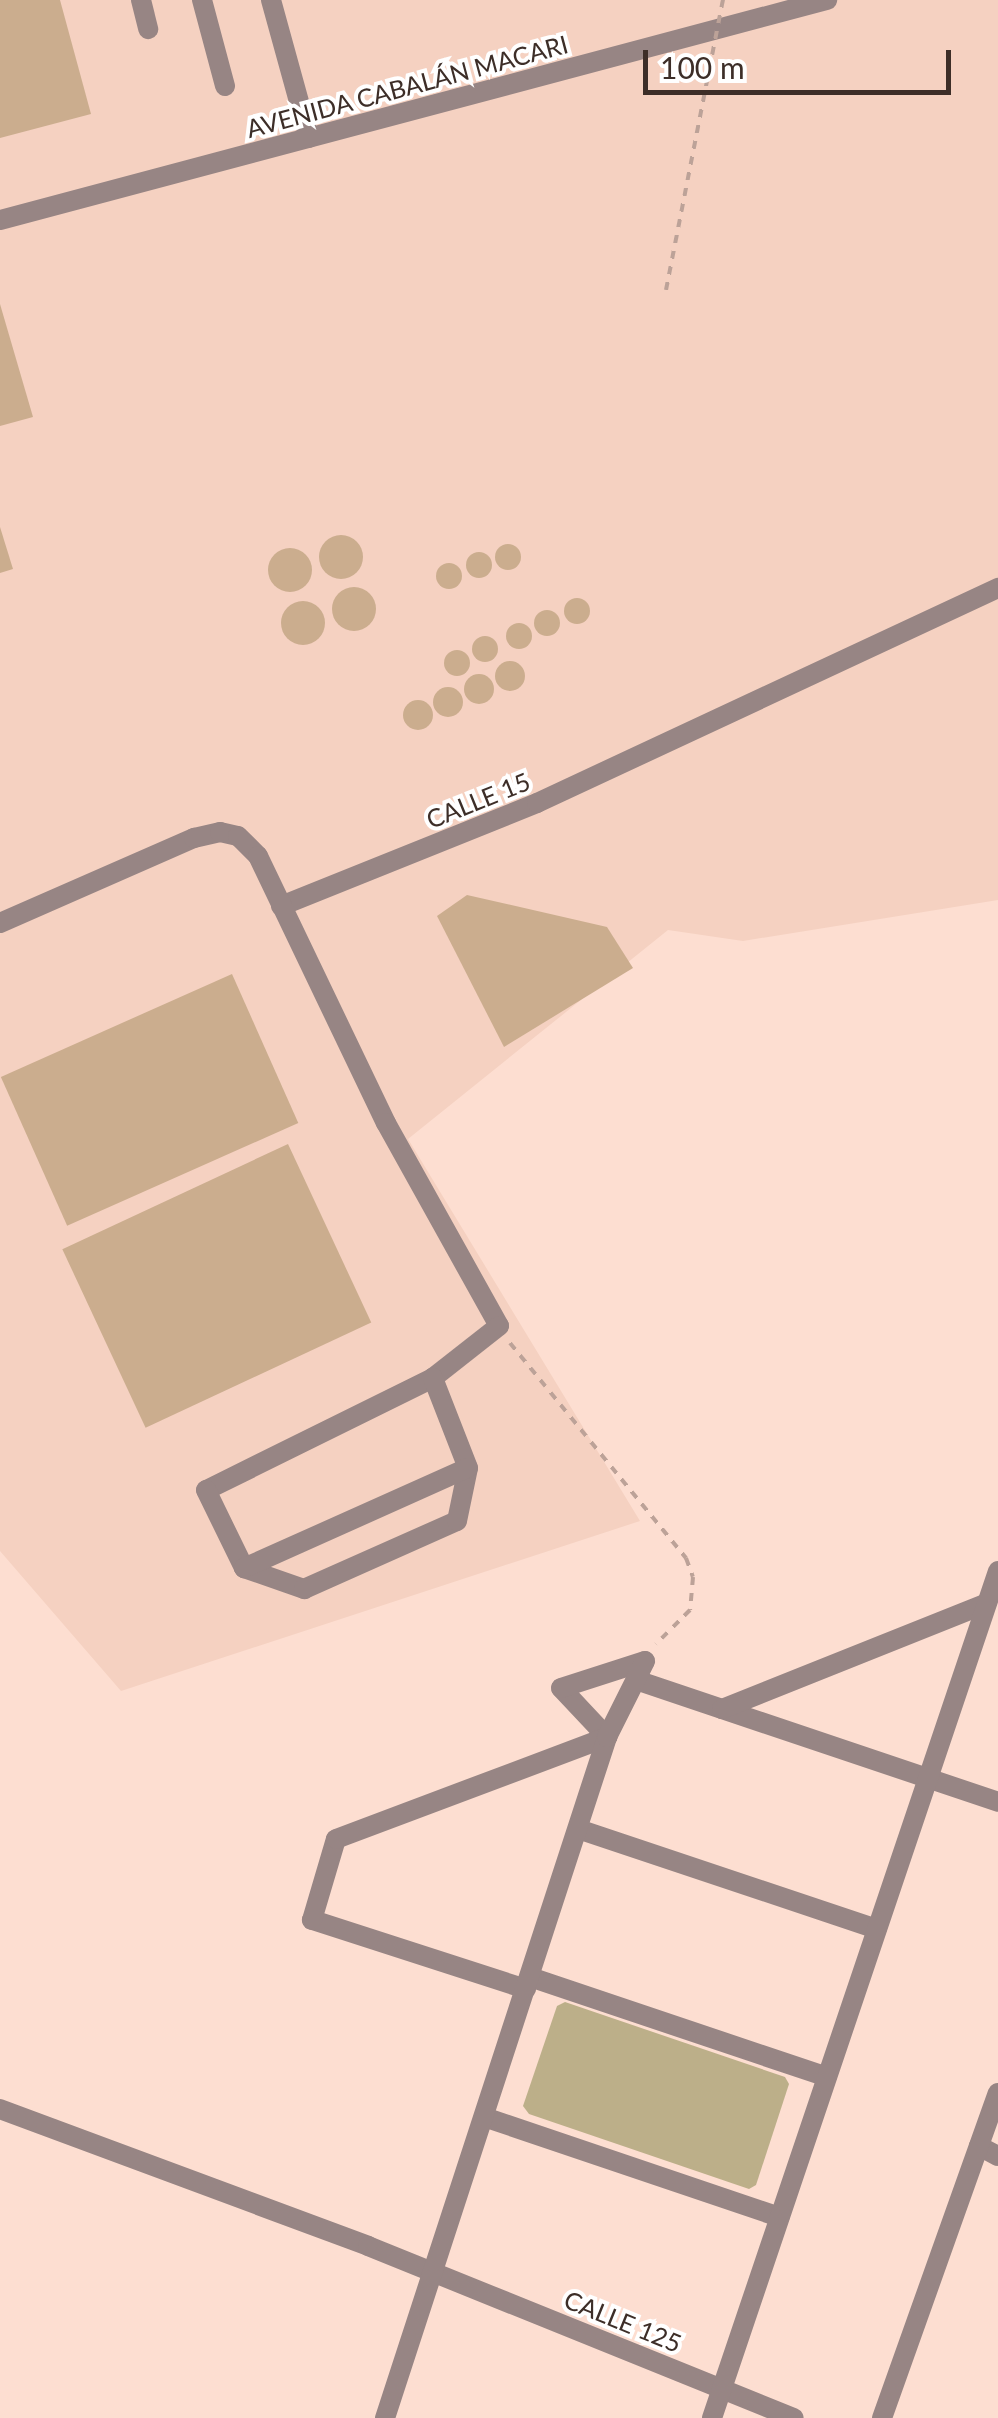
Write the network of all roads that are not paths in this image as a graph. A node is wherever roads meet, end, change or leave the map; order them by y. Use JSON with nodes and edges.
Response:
{"nodes":[{"id":1,"x":141,"y":0,"type":"edge"},
{"id":2,"x":202,"y":0,"type":"edge"},
{"id":3,"x":271,"y":0,"type":"edge"},
{"id":4,"x":827,"y":0,"type":"edge"},
{"id":5,"x":148,"y":28,"type":"dead end"},
{"id":6,"x":225,"y":86,"type":"dead end"},
{"id":7,"x":308,"y":138,"type":"junction"},
{"id":8,"x":0,"y":220,"type":"edge"},
{"id":9,"x":998,"y":588,"type":"edge"},
{"id":10,"x":282,"y":906,"type":"junction"},
{"id":11,"x":0,"y":924,"type":"edge"},
{"id":12,"x":433,"y":1378,"type":"junction"},
{"id":13,"x":468,"y":1468,"type":"junction"},
{"id":14,"x":244,"y":1568,"type":"junction"},
{"id":15,"x":998,"y":1571,"type":"edge"},
{"id":16,"x":987,"y":1603,"type":"junction"},
{"id":17,"x":641,"y":1670,"type":"junction"},
{"id":18,"x":722,"y":1709,"type":"junction"},
{"id":19,"x":607,"y":1736,"type":"junction"},
{"id":20,"x":928,"y":1779,"type":"junction"},
{"id":21,"x":998,"y":1802,"type":"edge"},
{"id":22,"x":578,"y":1830,"type":"junction"},
{"id":23,"x":878,"y":1929,"type":"junction"},
{"id":24,"x":528,"y":1983,"type":"junction"},
{"id":25,"x":828,"y":2077,"type":"junction"},
{"id":26,"x":998,"y":2093,"type":"edge"},
{"id":27,"x":0,"y":2109,"type":"edge"},
{"id":28,"x":484,"y":2117,"type":"junction"},
{"id":29,"x":989,"y":2151,"type":"edge"},
{"id":30,"x":780,"y":2217,"type":"junction"},
{"id":31,"x":434,"y":2273,"type":"junction"},
{"id":32,"x":723,"y":2387,"type":"junction"},
{"id":33,"x":385,"y":2418,"type":"edge"},
{"id":34,"x":712,"y":2418,"type":"edge"},
{"id":35,"x":794,"y":2418,"type":"edge"},
{"id":36,"x":882,"y":2418,"type":"edge"}],
"edges":[{"from":1,"to":5,"type":"street"},
{"from":2,"to":6,"type":"street"},
{"from":3,"to":7,"type":"street"},
{"from":4,"to":7,"type":"street","name":"AVENIDA CABALÁN MACARI"},
{"from":7,"to":8,"type":"street","name":"AVENIDA CABALÁN MACARI"},
{"from":9,"to":10,"type":"street","name":"CALLE 15"},
{"from":10,"to":11,"type":"street"},
{"from":10,"to":12,"type":"street"},
{"from":12,"to":13,"type":"street"},
{"from":12,"to":14,"type":"street"},
{"from":13,"to":14,"type":"street"},
{"from":13,"to":14,"type":"street"},
{"from":15,"to":16,"type":"street"},
{"from":16,"to":18,"type":"street"},
{"from":16,"to":20,"type":"street"},
{"from":17,"to":18,"type":"street"},
{"from":17,"to":19,"type":"street"},
{"from":17,"to":19,"type":"street"},
{"from":18,"to":20,"type":"street"},
{"from":19,"to":22,"type":"street"},
{"from":19,"to":24,"type":"street"},
{"from":20,"to":21,"type":"street"},
{"from":20,"to":23,"type":"street"},
{"from":22,"to":23,"type":"street"},
{"from":22,"to":24,"type":"street"},
{"from":23,"to":25,"type":"street"},
{"from":24,"to":25,"type":"street"},
{"from":24,"to":28,"type":"street"},
{"from":25,"to":30,"type":"street"},
{"from":26,"to":29,"type":"street"},
{"from":27,"to":31,"type":"street","name":"CALLE 125"},
{"from":28,"to":30,"type":"street"},
{"from":28,"to":31,"type":"street"},
{"from":29,"to":36,"type":"street"},
{"from":30,"to":32,"type":"street"},
{"from":31,"to":32,"type":"street","name":"CALLE 125"},
{"from":31,"to":33,"type":"street"},
{"from":32,"to":34,"type":"street"},
{"from":32,"to":35,"type":"street","name":"CALLE 125"}]}
